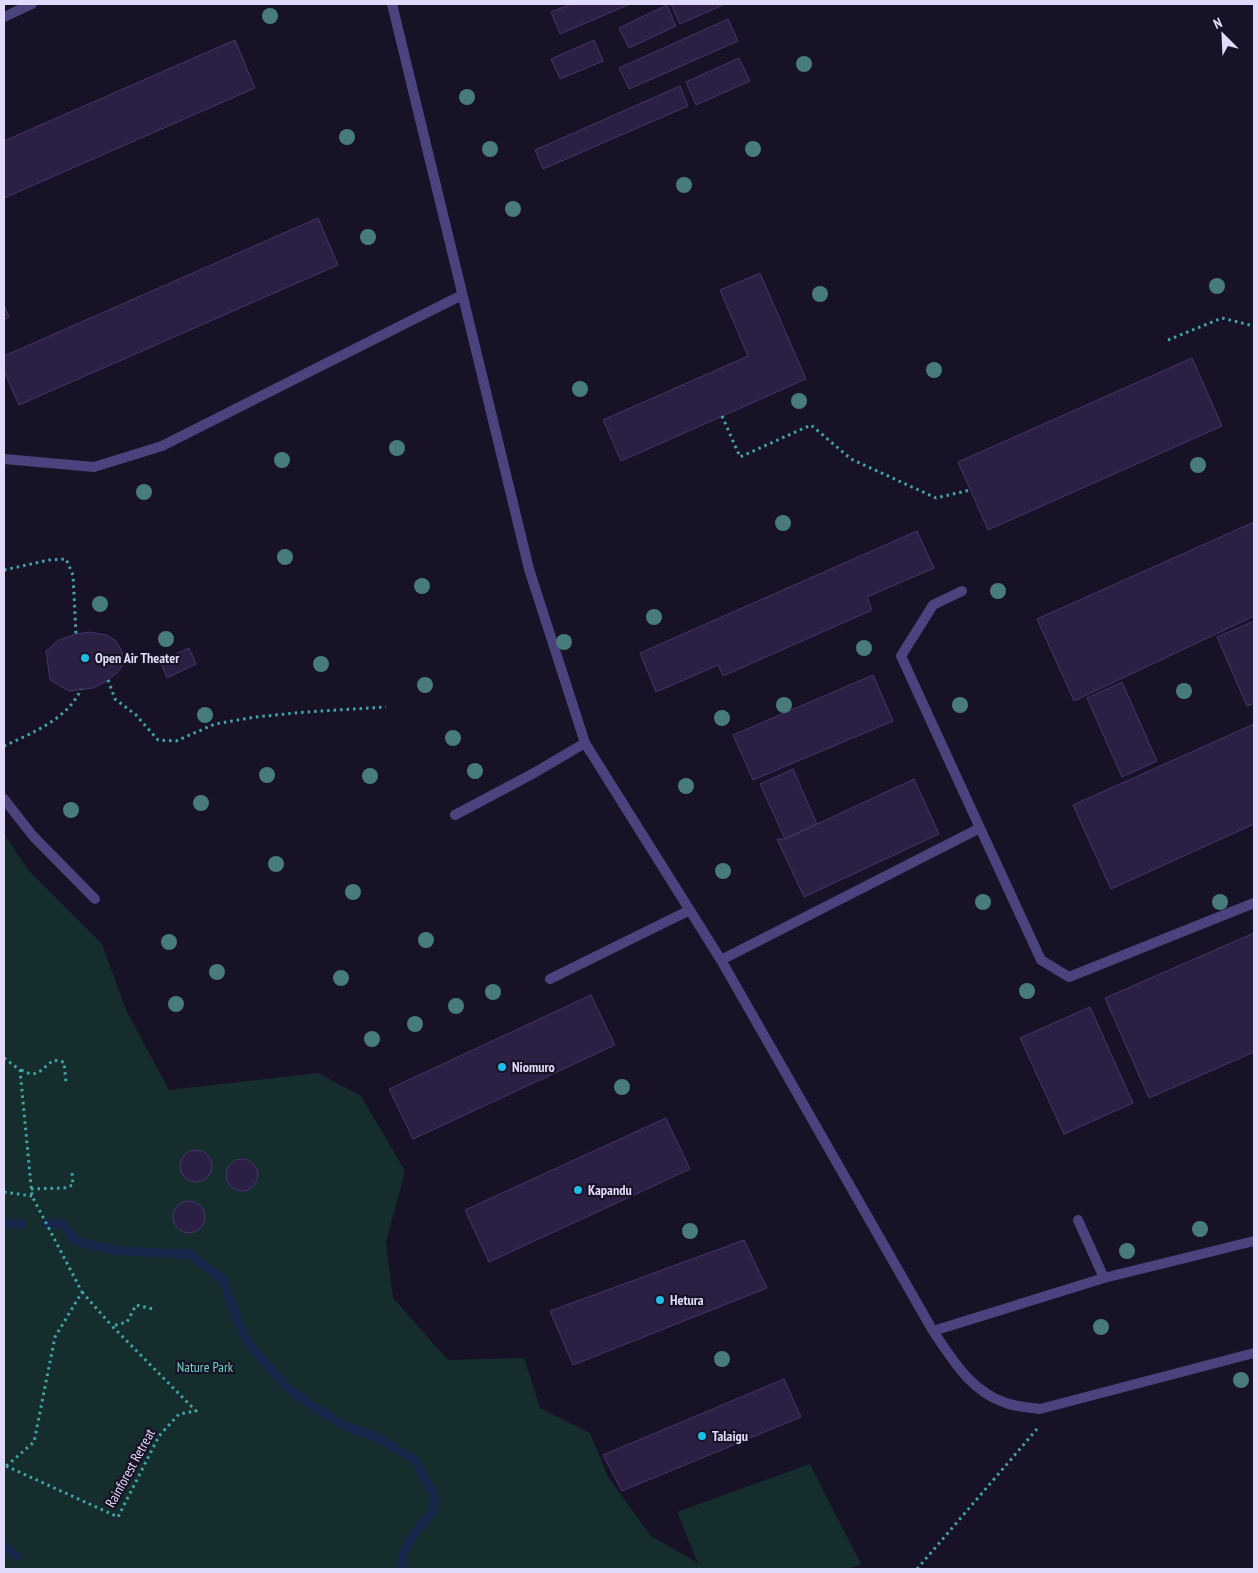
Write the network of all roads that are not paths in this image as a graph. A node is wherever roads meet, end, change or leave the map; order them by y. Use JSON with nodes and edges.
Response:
{"nodes":[{"id":1,"x":32,"y":4,"type":"edge"},
{"id":2,"x":392,"y":4,"type":"edge"},
{"id":3,"x":4,"y":17,"type":"edge"},
{"id":4,"x":462,"y":295,"type":"junction"},
{"id":5,"x":4,"y":459,"type":"edge"},
{"id":6,"x":962,"y":591,"type":"dead end"},
{"id":7,"x":585,"y":743,"type":"junction"},
{"id":8,"x":4,"y":799,"type":"edge"},
{"id":9,"x":455,"y":815,"type":"dead end"},
{"id":10,"x":980,"y":828,"type":"junction"},
{"id":11,"x":95,"y":899,"type":"dead end"},
{"id":12,"x":1254,"y":903,"type":"edge"},
{"id":13,"x":690,"y":910,"type":"junction"},
{"id":14,"x":721,"y":960,"type":"junction"},
{"id":15,"x":550,"y":979,"type":"dead end"},
{"id":16,"x":1078,"y":1220,"type":"dead end"},
{"id":17,"x":1254,"y":1241,"type":"edge"},
{"id":18,"x":1104,"y":1278,"type":"junction"},
{"id":19,"x":933,"y":1331,"type":"junction"},
{"id":20,"x":1254,"y":1353,"type":"edge"}],
"edges":[{"from":1,"to":3,"type":"street"},
{"from":2,"to":4,"type":"street"},
{"from":4,"to":5,"type":"street"},
{"from":4,"to":7,"type":"street"},
{"from":6,"to":10,"type":"street"},
{"from":7,"to":9,"type":"street"},
{"from":7,"to":13,"type":"street"},
{"from":8,"to":11,"type":"street"},
{"from":10,"to":12,"type":"street"},
{"from":10,"to":14,"type":"street"},
{"from":13,"to":14,"type":"street"},
{"from":13,"to":15,"type":"street"},
{"from":14,"to":19,"type":"street"},
{"from":16,"to":18,"type":"street"},
{"from":17,"to":18,"type":"street"},
{"from":18,"to":19,"type":"street"},
{"from":19,"to":20,"type":"street"}]}
